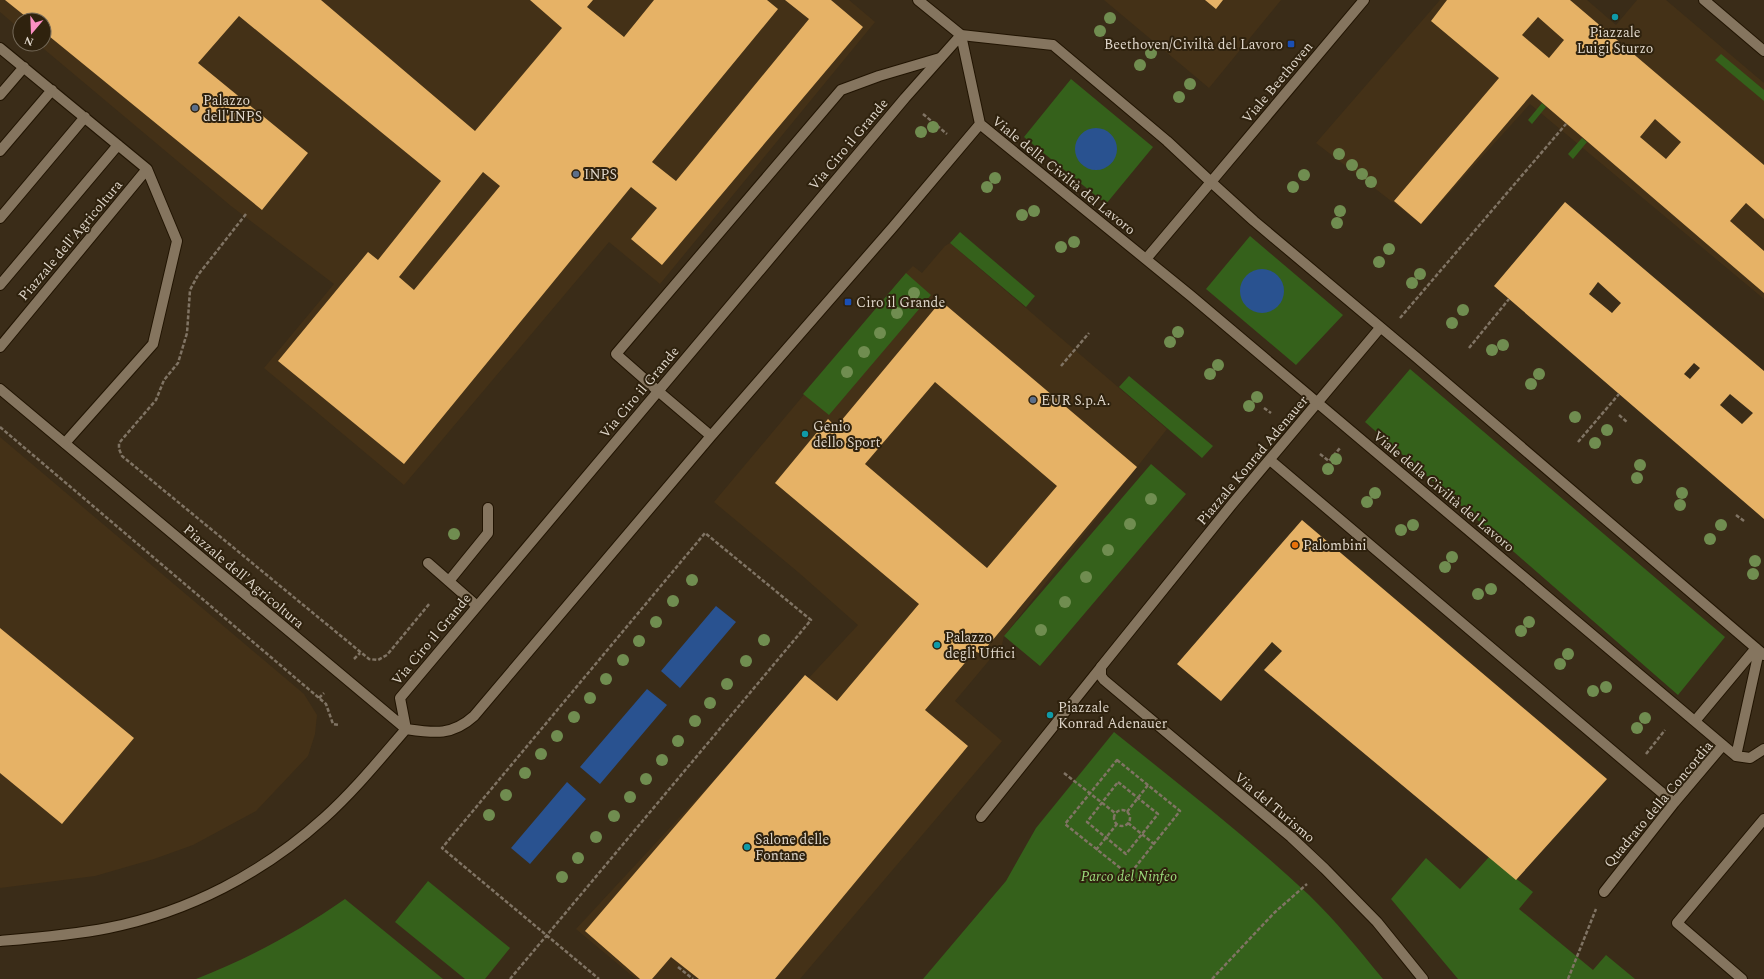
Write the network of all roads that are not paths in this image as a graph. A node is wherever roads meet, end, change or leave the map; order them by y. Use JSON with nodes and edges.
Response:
{"nodes":[{"id":1,"x":918,"y":0,"type":"edge"},
{"id":2,"x":1364,"y":0,"type":"edge"},
{"id":3,"x":1704,"y":0,"type":"edge"},
{"id":4,"x":961,"y":35,"type":"junction"},
{"id":5,"x":1,"y":50,"type":"edge"},
{"id":6,"x":1764,"y":51,"type":"edge"},
{"id":7,"x":940,"y":58,"type":"junction"},
{"id":8,"x":24,"y":67,"type":"junction"},
{"id":9,"x":52,"y":90,"type":"junction"},
{"id":10,"x":0,"y":95,"type":"edge"},
{"id":11,"x":85,"y":117,"type":"junction"},
{"id":12,"x":980,"y":124,"type":"junction"},
{"id":13,"x":118,"y":145,"type":"junction"},
{"id":14,"x":0,"y":151,"type":"edge"},
{"id":15,"x":147,"y":169,"type":"junction"},
{"id":16,"x":1211,"y":182,"type":"junction"},
{"id":17,"x":0,"y":218,"type":"edge"},
{"id":18,"x":1146,"y":259,"type":"junction"},
{"id":19,"x":0,"y":285,"type":"edge"},
{"id":20,"x":1384,"y":331,"type":"junction"},
{"id":21,"x":0,"y":347,"type":"edge"},
{"id":22,"x":0,"y":389,"type":"edge"},
{"id":23,"x":658,"y":391,"type":"junction"},
{"id":24,"x":1317,"y":403,"type":"junction"},
{"id":25,"x":711,"y":436,"type":"junction"},
{"id":26,"x":65,"y":443,"type":"junction"},
{"id":27,"x":1270,"y":460,"type":"junction"},
{"id":28,"x":488,"y":508,"type":"dead end"},
{"id":29,"x":428,"y":563,"type":"dead end"},
{"id":30,"x":449,"y":581,"type":"junction"},
{"id":31,"x":477,"y":606,"type":"junction"},
{"id":32,"x":1759,"y":651,"type":"edge"},
{"id":33,"x":1101,"y":667,"type":"junction"},
{"id":34,"x":1695,"y":721,"type":"junction"},
{"id":35,"x":406,"y":729,"type":"junction"},
{"id":36,"x":1723,"y":746,"type":"junction"},
{"id":37,"x":1764,"y":749,"type":"edge"},
{"id":38,"x":1736,"y":756,"type":"junction"},
{"id":39,"x":1674,"y":804,"type":"junction"},
{"id":40,"x":981,"y":817,"type":"dead end"},
{"id":41,"x":1762,"y":820,"type":"edge"},
{"id":42,"x":1604,"y":892,"type":"road end"},
{"id":43,"x":0,"y":941,"type":"edge"},
{"id":44,"x":1423,"y":979,"type":"edge"},
{"id":45,"x":1742,"y":979,"type":"edge"}],
"edges":[{"from":1,"to":4,"type":"street"},
{"from":2,"to":16,"type":"street","name":"Viale Beethoven"},
{"from":3,"to":6,"type":"street"},
{"from":4,"to":7,"type":"street","name":"Via Ciro il Grande"},
{"from":4,"to":12,"type":"street","name":"Viale della Civiltà del Lavoro"},
{"from":4,"to":16,"type":"street"},
{"from":5,"to":8,"type":"street"},
{"from":7,"to":23,"type":"street","name":"Via Ciro il Grande"},
{"from":7,"to":23,"type":"street"},
{"from":8,"to":9,"type":"street"},
{"from":8,"to":10,"type":"street"},
{"from":9,"to":11,"type":"street"},
{"from":9,"to":14,"type":"street"},
{"from":11,"to":13,"type":"street"},
{"from":11,"to":17,"type":"street"},
{"from":12,"to":18,"type":"street","name":"Viale della Civiltà del Lavoro"},
{"from":12,"to":25,"type":"street"},
{"from":13,"to":15,"type":"street"},
{"from":13,"to":19,"type":"street","name":"Piazzale dell'Agricoltura"},
{"from":15,"to":21,"type":"street","name":"Piazzale dell'Agricoltura"},
{"from":15,"to":26,"type":"street"},
{"from":16,"to":18,"type":"street"},
{"from":16,"to":20,"type":"street"},
{"from":18,"to":24,"type":"street","name":"Viale della Civiltà del Lavoro"},
{"from":20,"to":24,"type":"street","name":"Piazzale Konrad Adenauer"},
{"from":20,"to":32,"type":"street"},
{"from":22,"to":26,"type":"street","name":"Piazzale dell'Agricoltura"},
{"from":23,"to":25,"type":"street"},
{"from":23,"to":31,"type":"street","name":"Via Ciro il Grande"},
{"from":24,"to":27,"type":"street","name":"Piazzale Konrad Adenauer"},
{"from":24,"to":34,"type":"street","name":"Viale della Civiltà del Lavoro"},
{"from":25,"to":35,"type":"street"},
{"from":26,"to":35,"type":"street","name":"Piazzale dell'Agricoltura"},
{"from":27,"to":33,"type":"street","name":"Piazzale Konrad Adenauer"},
{"from":27,"to":39,"type":"street"},
{"from":28,"to":30,"type":"street"},
{"from":29,"to":30,"type":"street"},
{"from":30,"to":31,"type":"street"},
{"from":31,"to":35,"type":"street","name":"Via Ciro il Grande"},
{"from":32,"to":34,"type":"street","name":"Quadrato della Concordia"},
{"from":32,"to":38,"type":"street"},
{"from":33,"to":40,"type":"street","name":"Piazzale Konrad Adenauer"},
{"from":33,"to":44,"type":"street","name":"Via del Turismo"},
{"from":34,"to":36,"type":"street","name":"Viale della Civiltà del Lavoro"},
{"from":35,"to":43,"type":"street"},
{"from":36,"to":38,"type":"street","name":"Quadrato della Concordia"},
{"from":36,"to":39,"type":"street","name":"Quadrato della Concordia"},
{"from":37,"to":38,"type":"street"},
{"from":39,"to":42,"type":"street","name":"Quadrato della Concordia"},
{"from":41,"to":45,"type":"street"}]}
